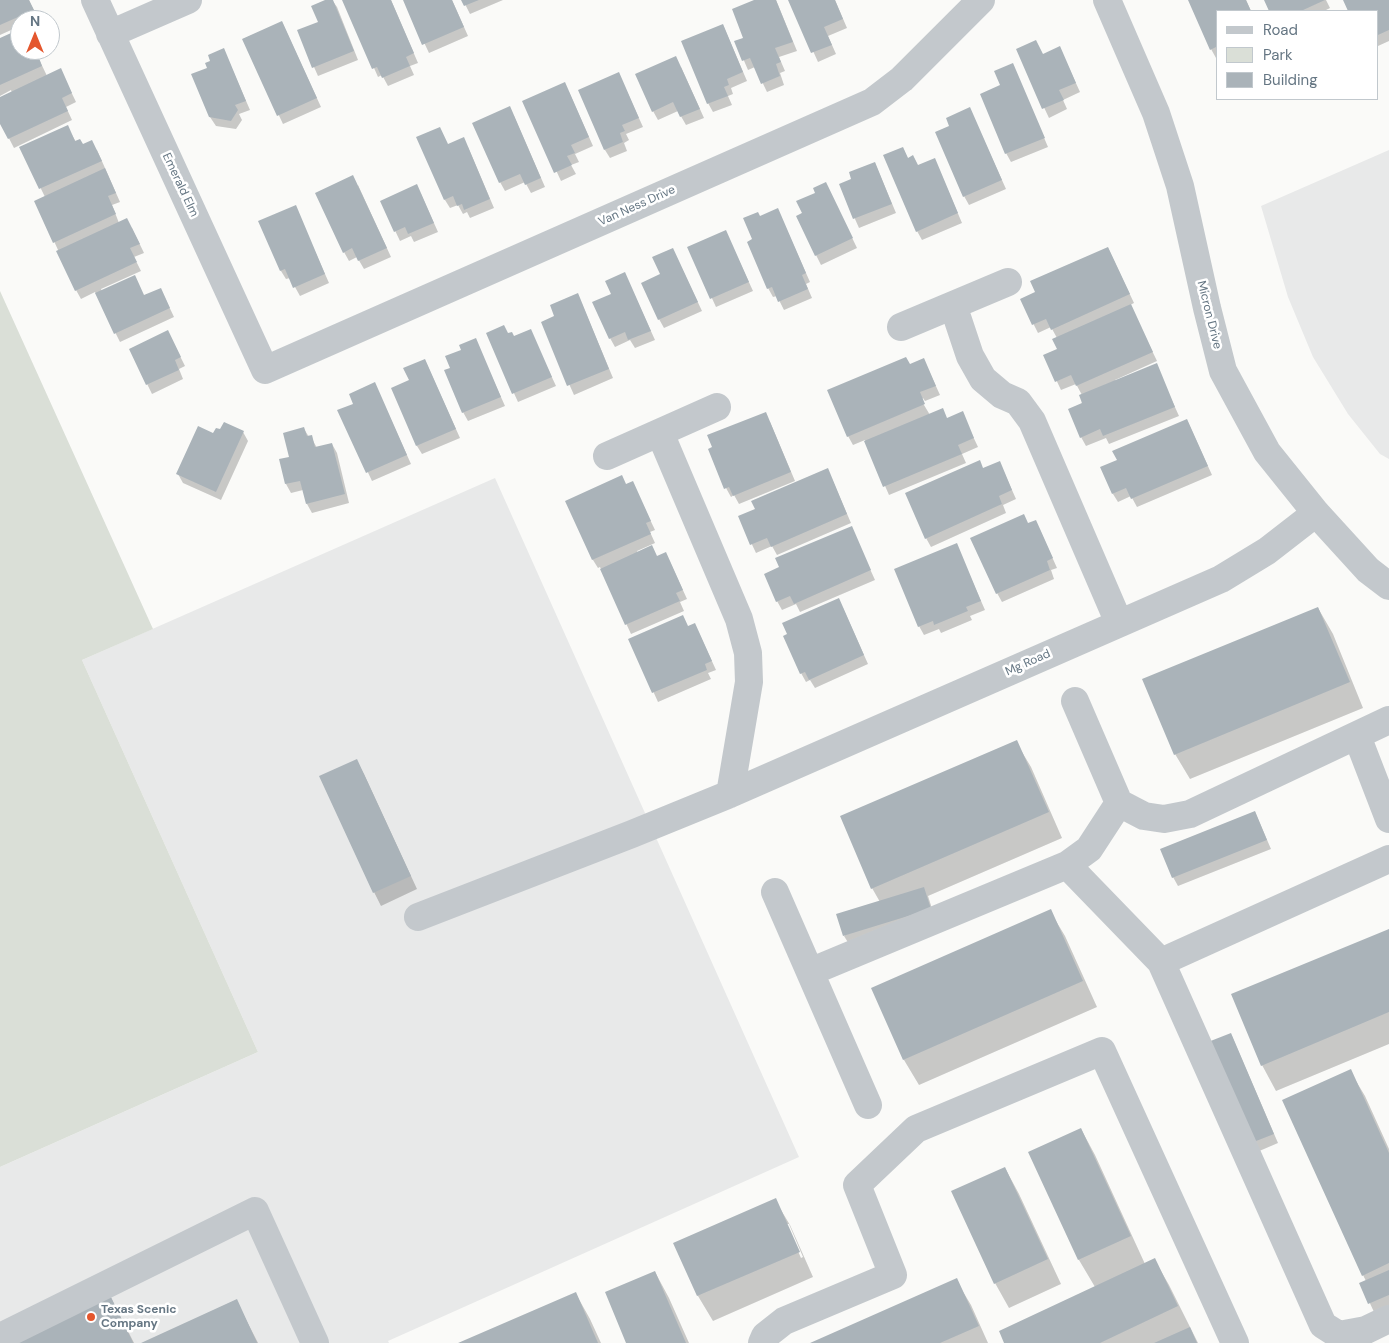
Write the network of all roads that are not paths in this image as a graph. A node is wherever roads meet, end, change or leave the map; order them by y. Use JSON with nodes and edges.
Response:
{"nodes":[{"id":1,"x":95,"y":0,"type":"edge"},
{"id":2,"x":188,"y":0,"type":"edge"},
{"id":3,"x":981,"y":0,"type":"edge"},
{"id":4,"x":1107,"y":0,"type":"edge"},
{"id":5,"x":110,"y":34,"type":"junction"},
{"id":6,"x":1008,"y":282,"type":"dead end"},
{"id":7,"x":953,"y":305,"type":"junction"},
{"id":8,"x":901,"y":327,"type":"dead end"},
{"id":9,"x":266,"y":370,"type":"joint"},
{"id":10,"x":717,"y":407,"type":"dead end"},
{"id":11,"x":660,"y":433,"type":"junction"},
{"id":12,"x":607,"y":456,"type":"dead end"},
{"id":13,"x":1316,"y":513,"type":"junction"},
{"id":14,"x":1389,"y":586,"type":"edge"},
{"id":15,"x":1119,"y":623,"type":"junction"},
{"id":16,"x":1075,"y":701,"type":"dead end"},
{"id":17,"x":1389,"y":720,"type":"edge"},
{"id":18,"x":1356,"y":736,"type":"junction"},
{"id":19,"x":730,"y":794,"type":"junction"},
{"id":20,"x":1119,"y":803,"type":"junction"},
{"id":21,"x":1389,"y":819,"type":"edge"},
{"id":22,"x":1389,"y":859,"type":"edge"},
{"id":23,"x":1067,"y":866,"type":"junction"},
{"id":24,"x":775,"y":892,"type":"dead end"},
{"id":25,"x":418,"y":917,"type":"dead end"},
{"id":26,"x":1161,"y":962,"type":"junction"},
{"id":27,"x":810,"y":972,"type":"junction"},
{"id":28,"x":868,"y":1106,"type":"dead end"},
{"id":29,"x":1375,"y":1331,"type":"edge"},
{"id":30,"x":0,"y":1337,"type":"edge"},
{"id":31,"x":315,"y":1343,"type":"edge"},
{"id":32,"x":762,"y":1343,"type":"edge"},
{"id":33,"x":1236,"y":1343,"type":"edge"}],
"edges":[{"from":1,"to":5,"type":"street","name":"Emerald Elm"},
{"from":2,"to":5,"type":"street"},
{"from":3,"to":9,"type":"street","name":"Van Ness Drive"},
{"from":4,"to":13,"type":"street","name":"Micron Drive"},
{"from":5,"to":9,"type":"street","name":"Emerald Elm"},
{"from":6,"to":7,"type":"street"},
{"from":7,"to":8,"type":"street"},
{"from":7,"to":15,"type":"street"},
{"from":10,"to":11,"type":"street"},
{"from":11,"to":12,"type":"street"},
{"from":11,"to":19,"type":"street"},
{"from":13,"to":14,"type":"street","name":"Micron Drive"},
{"from":13,"to":15,"type":"street","name":"Mg Road"},
{"from":15,"to":19,"type":"street","name":"Mg Road"},
{"from":16,"to":20,"type":"street"},
{"from":17,"to":18,"type":"street"},
{"from":18,"to":20,"type":"street"},
{"from":18,"to":21,"type":"street"},
{"from":19,"to":25,"type":"street","name":"Mg Road"},
{"from":20,"to":23,"type":"street"},
{"from":22,"to":26,"type":"street"},
{"from":23,"to":26,"type":"street"},
{"from":23,"to":27,"type":"street"},
{"from":24,"to":27,"type":"street"},
{"from":26,"to":29,"type":"street"},
{"from":27,"to":28,"type":"street"},
{"from":30,"to":31,"type":"street"},
{"from":32,"to":33,"type":"street"}]}
